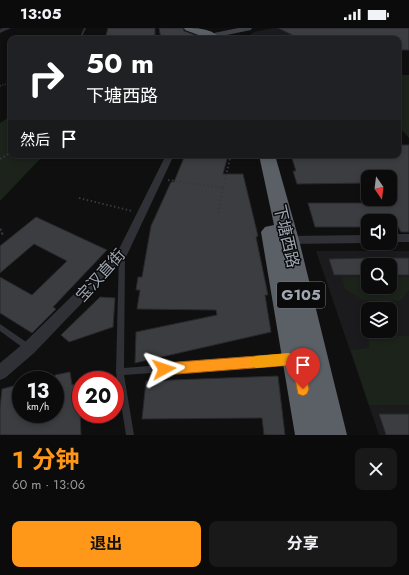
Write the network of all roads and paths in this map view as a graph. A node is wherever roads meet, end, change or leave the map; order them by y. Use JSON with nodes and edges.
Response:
{"nodes":[{"id":1,"x":8,"y":28,"type":"edge"},
{"id":2,"x":189,"y":28,"type":"edge"},
{"id":3,"x":199,"y":28,"type":"edge"},
{"id":4,"x":248,"y":28,"type":"edge"},
{"id":5,"x":0,"y":31,"type":"edge"},
{"id":6,"x":214,"y":36,"type":"edge"},
{"id":7,"x":215,"y":36,"type":"edge"},
{"id":8,"x":220,"y":36,"type":"edge"},
{"id":9,"x":169,"y":158,"type":"edge"},
{"id":10,"x":230,"y":158,"type":"edge"},
{"id":11,"x":257,"y":158,"type":"edge"},
{"id":12,"x":268,"y":158,"type":"edge"},
{"id":13,"x":180,"y":182,"type":"dead end"},
{"id":14,"x":222,"y":188,"type":"junction"},
{"id":15,"x":79,"y":198,"type":"dead end"},
{"id":16,"x":218,"y":213,"type":"dead end"},
{"id":17,"x":143,"y":214,"type":"junction"},
{"id":18,"x":0,"y":229,"type":"edge"},
{"id":19,"x":0,"y":235,"type":"edge"},
{"id":20,"x":397,"y":238,"type":"edge"},
{"id":21,"x":409,"y":238,"type":"edge"},
{"id":22,"x":361,"y":239,"type":"edge"},
{"id":23,"x":288,"y":240,"type":"junction"},
{"id":24,"x":122,"y":254,"type":"junction"},
{"id":25,"x":0,"y":327,"type":"edge"},
{"id":26,"x":29,"y":348,"type":"junction"},
{"id":27,"x":297,"y":359,"type":"junction"},
{"id":28,"x":120,"y":371,"type":"edge"},
{"id":29,"x":124,"y":372,"type":"edge"},
{"id":30,"x":0,"y":373,"type":"edge"},
{"id":31,"x":124,"y":397,"type":"edge"},
{"id":32,"x":130,"y":435,"type":"edge"},
{"id":33,"x":311,"y":435,"type":"edge"},
{"id":34,"x":332,"y":435,"type":"edge"}],
"edges":[{"from":1,"to":5,"type":"street"},
{"from":2,"to":6,"type":"highway"},
{"from":3,"to":7,"type":"highway"},
{"from":4,"to":8,"type":"street"},
{"from":9,"to":17,"type":"street","name":"宝汉直街"},
{"from":10,"to":14,"type":"path"},
{"from":11,"to":27,"type":"highway","name":"下塘西路","number":"G105"},
{"from":12,"to":23,"type":"highway","name":"下塘西路","number":"G105"},
{"from":13,"to":14,"type":"path"},
{"from":14,"to":16,"type":"path"},
{"from":15,"to":17,"type":"path"},
{"from":17,"to":24,"type":"street","name":"宝汉直街"},
{"from":18,"to":19,"type":"path"},
{"from":20,"to":21,"type":"street"},
{"from":22,"to":23,"type":"street"},
{"from":23,"to":34,"type":"highway","name":"下塘西路","number":"G105"},
{"from":24,"to":26,"type":"street","name":"宝汉直街"},
{"from":24,"to":28,"type":"lane"},
{"from":25,"to":26,"type":"lane"},
{"from":26,"to":30,"type":"street","name":"宝汉直街"},
{"from":27,"to":29,"type":"lane"},
{"from":27,"to":33,"type":"highway","name":"下塘西路","number":"G105"},
{"from":31,"to":32,"type":"lane"}]}
